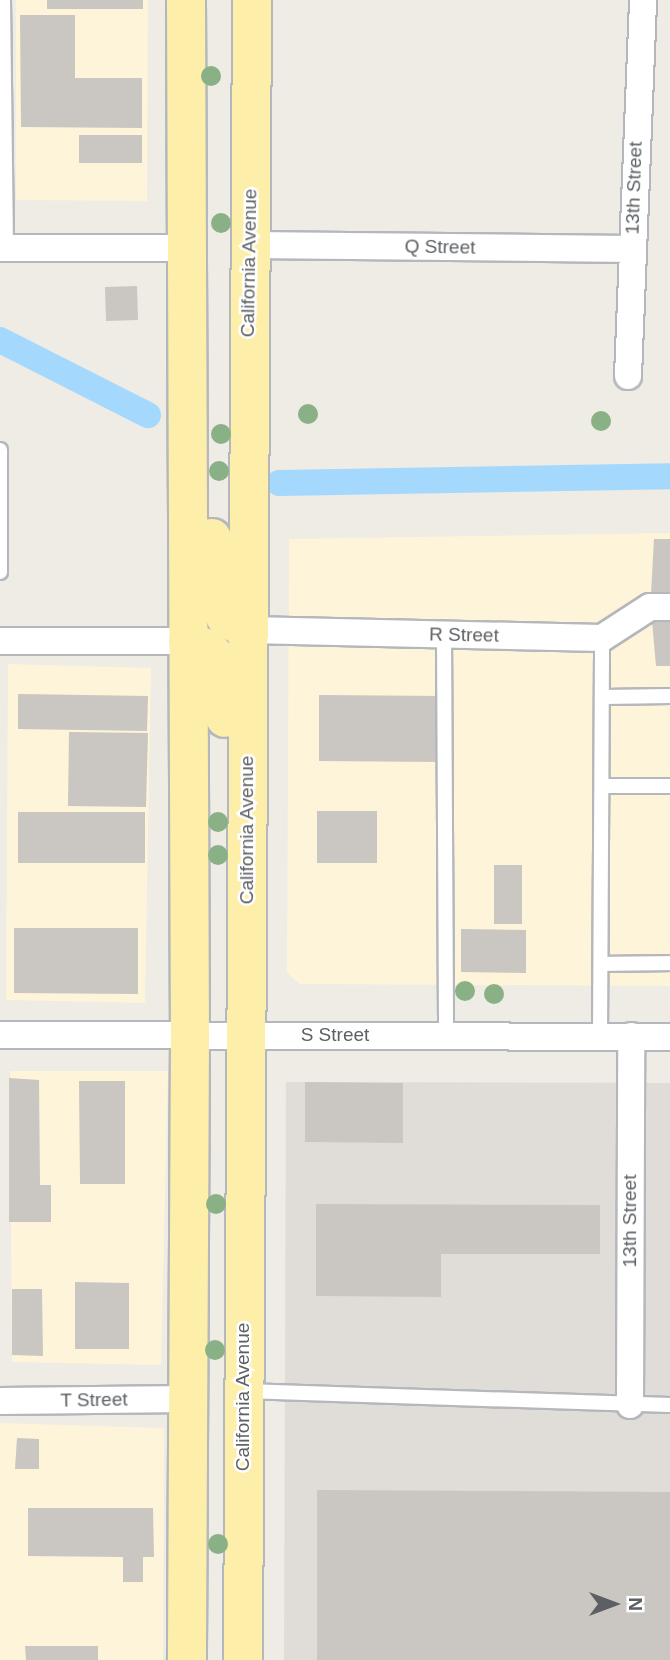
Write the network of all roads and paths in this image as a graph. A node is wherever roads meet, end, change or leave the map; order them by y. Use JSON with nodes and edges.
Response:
{"nodes":[{"id":1,"x":3,"y":0,"type":"edge"},
{"id":2,"x":186,"y":0,"type":"edge"},
{"id":3,"x":252,"y":0,"type":"edge"},
{"id":4,"x":643,"y":0,"type":"edge"},
{"id":5,"x":248,"y":245,"type":"junction"},
{"id":6,"x":3,"y":248,"type":"edge"},
{"id":7,"x":188,"y":248,"type":"junction"},
{"id":8,"x":632,"y":249,"type":"junction"},
{"id":9,"x":628,"y":376,"type":"dead end"},
{"id":10,"x":0,"y":450,"type":"edge"},
{"id":11,"x":188,"y":503,"type":"junction"},
{"id":12,"x":0,"y":572,"type":"edge"},
{"id":13,"x":670,"y":607,"type":"edge"},
{"id":14,"x":248,"y":630,"type":"junction"},
{"id":15,"x":444,"y":635,"type":"junction"},
{"id":16,"x":602,"y":638,"type":"junction"},
{"id":17,"x":0,"y":641,"type":"edge"},
{"id":18,"x":188,"y":641,"type":"junction"},
{"id":19,"x":670,"y":696,"type":"edge"},
{"id":20,"x":604,"y":697,"type":"junction"},
{"id":21,"x":247,"y":775,"type":"junction"},
{"id":22,"x":604,"y":786,"type":"junction"},
{"id":23,"x":670,"y":786,"type":"edge"},
{"id":24,"x":670,"y":963,"type":"edge"},
{"id":25,"x":602,"y":964,"type":"junction"},
{"id":26,"x":247,"y":1034,"type":"junction"},
{"id":27,"x":0,"y":1035,"type":"edge"},
{"id":28,"x":190,"y":1035,"type":"junction"},
{"id":29,"x":446,"y":1035,"type":"junction"},
{"id":30,"x":600,"y":1036,"type":"junction"},
{"id":31,"x":631,"y":1036,"type":"junction"},
{"id":32,"x":670,"y":1037,"type":"edge"},
{"id":33,"x":243,"y":1391,"type":"junction"},
{"id":34,"x":188,"y":1399,"type":"junction"},
{"id":35,"x":0,"y":1401,"type":"edge"},
{"id":36,"x":630,"y":1405,"type":"junction"},
{"id":37,"x":670,"y":1405,"type":"edge"},
{"id":38,"x":243,"y":1526,"type":"junction"},
{"id":39,"x":187,"y":1660,"type":"edge"},
{"id":40,"x":243,"y":1660,"type":"edge"}],
"edges":[{"from":1,"to":6,"type":"lane"},
{"from":2,"to":7,"type":"main road"},
{"from":3,"to":5,"type":"main road","name":"California Avenue"},
{"from":4,"to":8,"type":"street","name":"13th Street"},
{"from":5,"to":8,"type":"street","name":"Q Street"},
{"from":5,"to":14,"type":"main road","name":"California Avenue"},
{"from":6,"to":7,"type":"street"},
{"from":7,"to":11,"type":"main road"},
{"from":8,"to":9,"type":"street","name":"13th Street"},
{"from":10,"to":12,"type":"lane"},
{"from":11,"to":14,"type":"main road"},
{"from":11,"to":18,"type":"main road"},
{"from":13,"to":16,"type":"street"},
{"from":14,"to":15,"type":"street","name":"R Street"},
{"from":14,"to":21,"type":"main road","name":"California Avenue"},
{"from":15,"to":16,"type":"street","name":"R Street"},
{"from":15,"to":29,"type":"lane"},
{"from":16,"to":20,"type":"lane"},
{"from":17,"to":18,"type":"street"},
{"from":18,"to":21,"type":"main road"},
{"from":18,"to":28,"type":"main road"},
{"from":19,"to":20,"type":"lane"},
{"from":20,"to":22,"type":"lane"},
{"from":21,"to":26,"type":"main road","name":"California Avenue"},
{"from":22,"to":23,"type":"lane"},
{"from":22,"to":25,"type":"lane"},
{"from":24,"to":25,"type":"lane"},
{"from":25,"to":30,"type":"lane"},
{"from":26,"to":28,"type":"street","name":"S Street"},
{"from":26,"to":29,"type":"street","name":"S Street"},
{"from":26,"to":33,"type":"main road","name":"California Avenue"},
{"from":27,"to":28,"type":"street","name":"S Street"},
{"from":28,"to":34,"type":"main road"},
{"from":29,"to":30,"type":"street","name":"S Street"},
{"from":30,"to":31,"type":"street","name":"S Street"},
{"from":31,"to":32,"type":"street","name":"S Street"},
{"from":31,"to":36,"type":"street","name":"13th Street"},
{"from":33,"to":36,"type":"lane"},
{"from":33,"to":38,"type":"main road","name":"California Avenue"},
{"from":34,"to":35,"type":"street","name":"T Street"},
{"from":34,"to":38,"type":"main road"},
{"from":34,"to":39,"type":"main road"},
{"from":36,"to":37,"type":"lane"},
{"from":38,"to":40,"type":"main road","name":"California Avenue"}]}
